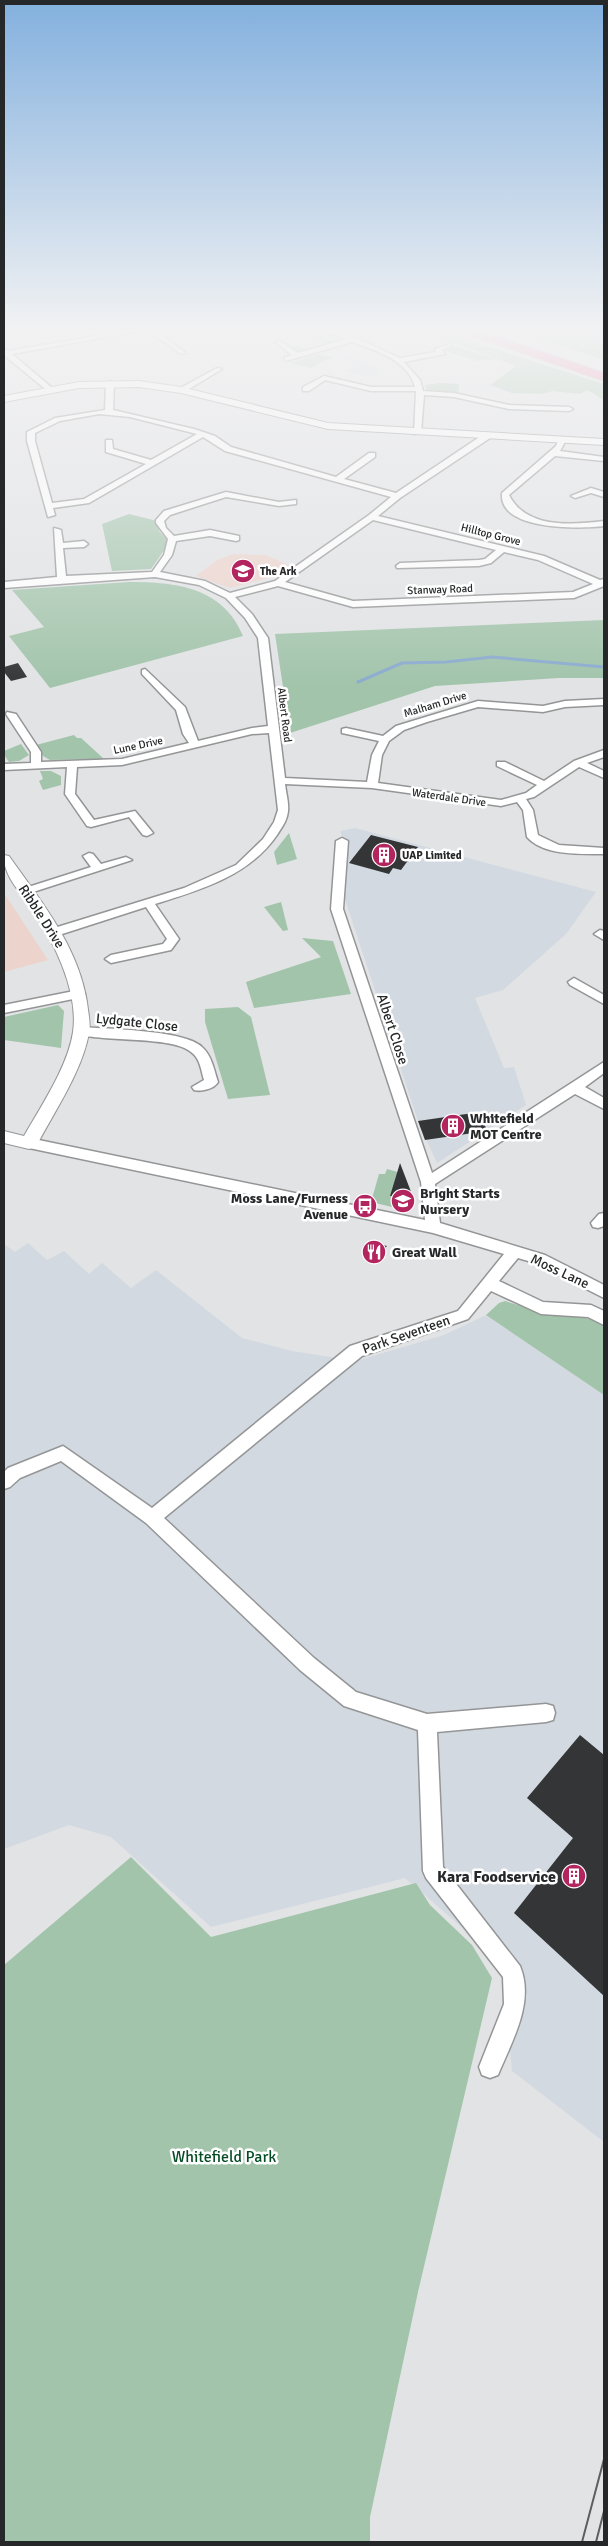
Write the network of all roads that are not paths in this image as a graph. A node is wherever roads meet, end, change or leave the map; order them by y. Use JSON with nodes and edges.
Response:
{"nodes":[{"id":1,"x":34,"y":450,"type":"edge"},
{"id":2,"x":109,"y":450,"type":"edge"},
{"id":3,"x":177,"y":450,"type":"edge"},
{"id":4,"x":231,"y":450,"type":"edge"},
{"id":5,"x":466,"y":450,"type":"edge"},
{"id":6,"x":557,"y":450,"type":"edge"},
{"id":7,"x":553,"y":453,"type":"junction"},
{"id":8,"x":372,"y":455,"type":"dead end"},
{"id":9,"x":604,"y":459,"type":"edge"},
{"id":10,"x":152,"y":464,"type":"junction"},
{"id":11,"x":337,"y":480,"type":"junction"},
{"id":12,"x":604,"y":495,"type":"edge"},
{"id":13,"x":397,"y":496,"type":"junction"},
{"id":14,"x":575,"y":496,"type":"dead end"},
{"id":15,"x":293,"y":502,"type":"dead end"},
{"id":16,"x":372,"y":516,"type":"junction"},
{"id":17,"x":604,"y":524,"type":"edge"},
{"id":18,"x":57,"y":530,"type":"dead end"},
{"id":19,"x":236,"y":538,"type":"dead end"},
{"id":20,"x":172,"y":539,"type":"junction"},
{"id":21,"x":84,"y":544,"type":"dead end"},
{"id":22,"x":58,"y":546,"type":"junction"},
{"id":23,"x":503,"y":548,"type":"junction"},
{"id":24,"x":400,"y":566,"type":"dead end"},
{"id":25,"x":155,"y":574,"type":"junction"},
{"id":26,"x":62,"y":579,"type":"junction"},
{"id":27,"x":278,"y":583,"type":"junction"},
{"id":28,"x":603,"y":583,"type":"edge"},
{"id":29,"x":4,"y":585,"type":"edge"},
{"id":30,"x":229,"y":596,"type":"junction"},
{"id":31,"x":145,"y":672,"type":"dead end"},
{"id":32,"x":604,"y":702,"type":"edge"},
{"id":33,"x":10,"y":714,"type":"dead end"},
{"id":34,"x":274,"y":729,"type":"junction"},
{"id":35,"x":346,"y":732,"type":"dead end"},
{"id":36,"x":385,"y":739,"type":"junction"},
{"id":37,"x":195,"y":745,"type":"junction"},
{"id":38,"x":604,"y":753,"type":"edge"},
{"id":39,"x":578,"y":763,"type":"junction"},
{"id":40,"x":501,"y":764,"type":"dead end"},
{"id":41,"x":72,"y":766,"type":"junction"},
{"id":42,"x":4,"y":767,"type":"edge"},
{"id":43,"x":36,"y":767,"type":"junction"},
{"id":44,"x":604,"y":775,"type":"edge"},
{"id":45,"x":281,"y":780,"type":"junction"},
{"id":46,"x":372,"y":785,"type":"junction"},
{"id":47,"x":545,"y":785,"type":"junction"},
{"id":48,"x":520,"y":799,"type":"junction"},
{"id":49,"x":147,"y":833,"type":"dead end"},
{"id":50,"x":342,"y":841,"type":"dead end"},
{"id":51,"x":604,"y":851,"type":"edge"},
{"id":52,"x":89,"y":856,"type":"dead end"},
{"id":53,"x":4,"y":859,"type":"edge"},
{"id":54,"x":126,"y":860,"type":"dead end"},
{"id":55,"x":98,"y":868,"type":"junction"},
{"id":56,"x":26,"y":891,"type":"junction"},
{"id":57,"x":148,"y":902,"type":"junction"},
{"id":58,"x":55,"y":932,"type":"junction"},
{"id":59,"x":111,"y":959,"type":"dead end"},
{"id":60,"x":574,"y":982,"type":"dead end"},
{"id":61,"x":79,"y":994,"type":"junction"},
{"id":62,"x":604,"y":1000,"type":"edge"},
{"id":63,"x":4,"y":1009,"type":"edge"},
{"id":64,"x":81,"y":1031,"type":"junction"},
{"id":65,"x":604,"y":1066,"type":"edge"},
{"id":66,"x":198,"y":1087,"type":"dead end"},
{"id":67,"x":575,"y":1088,"type":"junction"},
{"id":68,"x":604,"y":1104,"type":"edge"},
{"id":69,"x":4,"y":1137,"type":"edge"},
{"id":70,"x":29,"y":1143,"type":"junction"},
{"id":71,"x":428,"y":1182,"type":"junction"},
{"id":72,"x":433,"y":1227,"type":"junction"},
{"id":73,"x":515,"y":1251,"type":"junction"},
{"id":74,"x":489,"y":1283,"type":"junction"},
{"id":75,"x":604,"y":1292,"type":"edge"},
{"id":76,"x":604,"y":1319,"type":"edge"},
{"id":77,"x":4,"y":1482,"type":"edge"},
{"id":78,"x":152,"y":1518,"type":"junction"},
{"id":79,"x":546,"y":1713,"type":"dead end"},
{"id":80,"x":427,"y":1723,"type":"junction"},
{"id":81,"x":490,"y":2067,"type":"dead end"}],
"edges":[{"from":1,"to":10,"type":"street"},
{"from":2,"to":10,"type":"street"},
{"from":3,"to":10,"type":"street"},
{"from":4,"to":11,"type":"street"},
{"from":5,"to":13,"type":"street"},
{"from":6,"to":7,"type":"street"},
{"from":7,"to":9,"type":"street"},
{"from":7,"to":17,"type":"street"},
{"from":8,"to":11,"type":"street"},
{"from":11,"to":13,"type":"street"},
{"from":12,"to":14,"type":"street"},
{"from":13,"to":16,"type":"street"},
{"from":15,"to":20,"type":"street"},
{"from":16,"to":23,"type":"street","name":"Hilltop Grove"},
{"from":16,"to":27,"type":"street"},
{"from":18,"to":22,"type":"street"},
{"from":19,"to":20,"type":"street"},
{"from":20,"to":25,"type":"street"},
{"from":21,"to":22,"type":"street"},
{"from":22,"to":26,"type":"street"},
{"from":23,"to":24,"type":"street"},
{"from":23,"to":28,"type":"street","name":"Hilltop Grove"},
{"from":25,"to":26,"type":"street","name":"Albert Road"},
{"from":25,"to":30,"type":"street","name":"Albert Road"},
{"from":26,"to":29,"type":"street","name":"Albert Road"},
{"from":27,"to":28,"type":"street","name":"Stanway Road"},
{"from":27,"to":30,"type":"street"},
{"from":30,"to":34,"type":"street","name":"Albert Road"},
{"from":31,"to":37,"type":"street"},
{"from":32,"to":36,"type":"street","name":"Malham Drive"},
{"from":33,"to":43,"type":"street"},
{"from":34,"to":37,"type":"street","name":"Lune Drive"},
{"from":34,"to":45,"type":"street","name":"Albert Road"},
{"from":35,"to":36,"type":"street"},
{"from":36,"to":46,"type":"street"},
{"from":37,"to":41,"type":"street","name":"Lune Drive"},
{"from":38,"to":39,"type":"street","name":"Waterdale Drive"},
{"from":39,"to":44,"type":"street"},
{"from":39,"to":47,"type":"street","name":"Waterdale Drive"},
{"from":40,"to":47,"type":"street"},
{"from":41,"to":43,"type":"street","name":"Lune Drive"},
{"from":41,"to":49,"type":"street"},
{"from":42,"to":43,"type":"street","name":"Lune Drive"},
{"from":45,"to":46,"type":"street","name":"Waterdale Drive"},
{"from":45,"to":57,"type":"street","name":"Albert Road"},
{"from":46,"to":48,"type":"street","name":"Waterdale Drive"},
{"from":47,"to":48,"type":"street","name":"Waterdale Drive"},
{"from":48,"to":51,"type":"street"},
{"from":50,"to":71,"type":"street","name":"Albert Close"},
{"from":52,"to":55,"type":"street"},
{"from":53,"to":56,"type":"street","name":"Ribble Drive"},
{"from":54,"to":55,"type":"street"},
{"from":55,"to":56,"type":"street"},
{"from":56,"to":58,"type":"street","name":"Ribble Drive"},
{"from":57,"to":58,"type":"street","name":"Albert Road"},
{"from":57,"to":59,"type":"street"},
{"from":58,"to":61,"type":"street","name":"Ribble Drive"},
{"from":60,"to":62,"type":"street"},
{"from":61,"to":63,"type":"street"},
{"from":61,"to":64,"type":"street","name":"Ribble Drive"},
{"from":64,"to":66,"type":"street","name":"Lydgate Close"},
{"from":64,"to":70,"type":"street","name":"Ribble Drive"},
{"from":65,"to":67,"type":"street"},
{"from":67,"to":68,"type":"street"},
{"from":67,"to":71,"type":"street"},
{"from":69,"to":70,"type":"street"},
{"from":70,"to":72,"type":"street"},
{"from":71,"to":72,"type":"street","name":"Albert Close"},
{"from":72,"to":73,"type":"street"},
{"from":73,"to":74,"type":"street","name":"Park Seventeen"},
{"from":73,"to":75,"type":"street","name":"Moss Lane"},
{"from":74,"to":76,"type":"street"},
{"from":74,"to":78,"type":"street","name":"Park Seventeen"},
{"from":77,"to":78,"type":"street"},
{"from":78,"to":80,"type":"street"},
{"from":79,"to":80,"type":"street"},
{"from":80,"to":81,"type":"street"}]}
